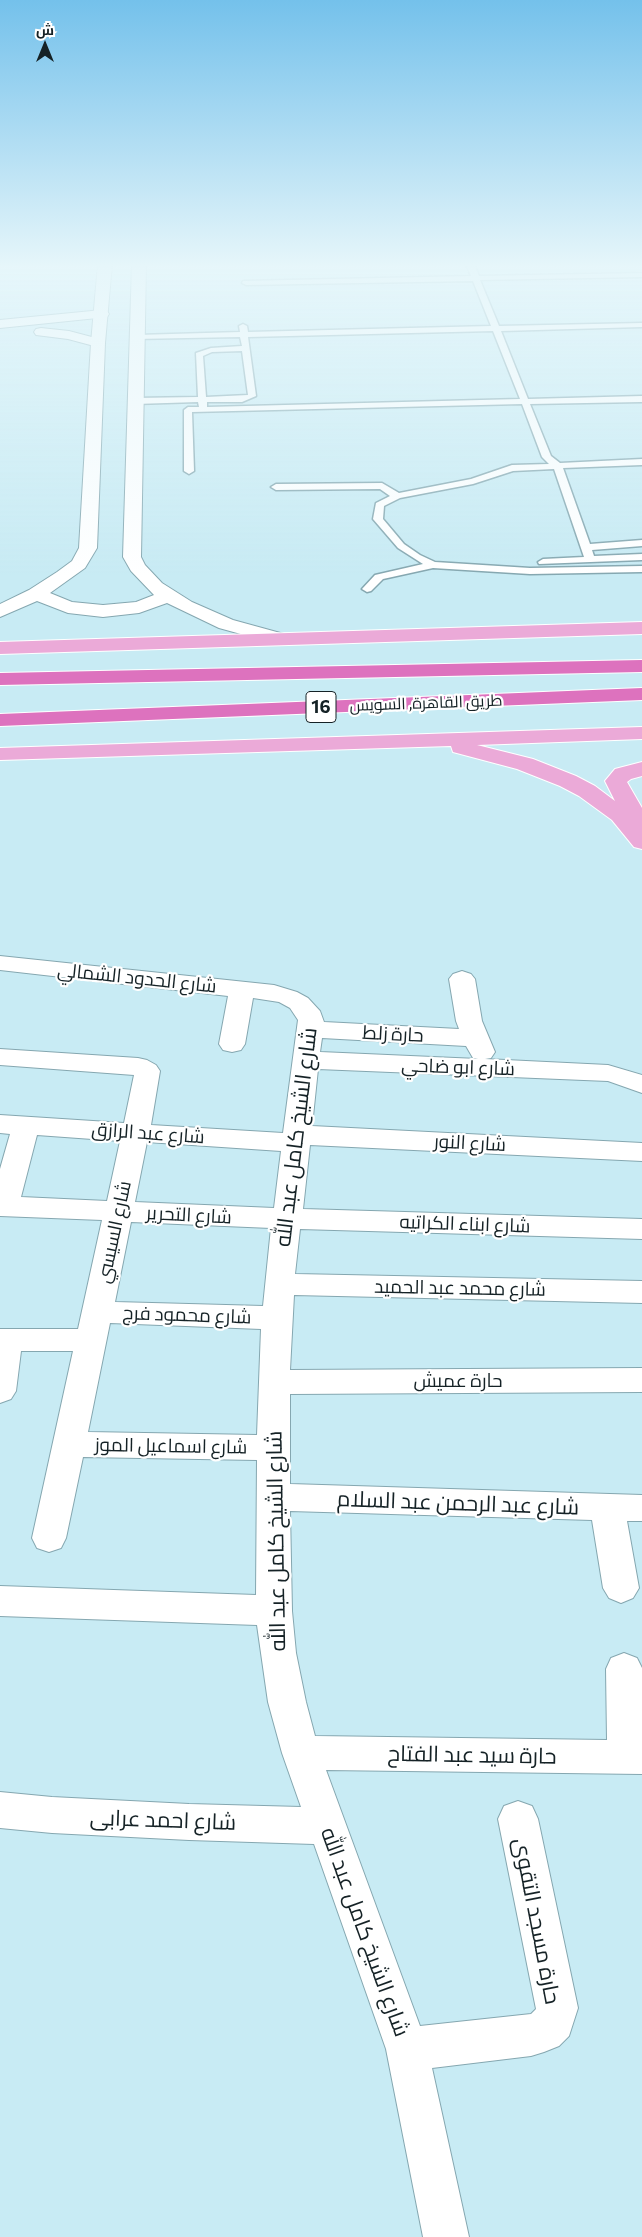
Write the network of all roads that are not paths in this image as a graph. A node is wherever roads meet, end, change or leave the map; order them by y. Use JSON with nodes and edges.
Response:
{"nodes":[{"id":1,"x":97,"y":368,"type":"edge"},
{"id":2,"x":136,"y":368,"type":"edge"},
{"id":3,"x":200,"y":368,"type":"edge"},
{"id":4,"x":249,"y":368,"type":"edge"},
{"id":5,"x":511,"y":368,"type":"edge"},
{"id":6,"x":642,"y":399,"type":"edge"},
{"id":7,"x":203,"y":400,"type":"junction"},
{"id":8,"x":135,"y":401,"type":"junction"},
{"id":9,"x":524,"y":402,"type":"junction"},
{"id":10,"x":204,"y":410,"type":"junction"},
{"id":11,"x":642,"y":462,"type":"edge"},
{"id":12,"x":558,"y":466,"type":"junction"},
{"id":13,"x":189,"y":471,"type":"dead end"},
{"id":14,"x":276,"y":487,"type":"dead end"},
{"id":15,"x":397,"y":496,"type":"junction"},
{"id":16,"x":642,"y":543,"type":"edge"},
{"id":17,"x":586,"y":547,"type":"junction"},
{"id":18,"x":642,"y":557,"type":"edge"},
{"id":19,"x":590,"y":559,"type":"junction"},
{"id":20,"x":433,"y":565,"type":"junction"},
{"id":21,"x":489,"y":568,"type":"junction"},
{"id":22,"x":642,"y":569,"type":"edge"},
{"id":23,"x":367,"y":589,"type":"dead end"},
{"id":24,"x":36,"y":594,"type":"junction"},
{"id":25,"x":168,"y":596,"type":"junction"},
{"id":26,"x":0,"y":611,"type":"edge"},
{"id":27,"x":642,"y":628,"type":"edge"},
{"id":28,"x":277,"y":638,"type":"junction"},
{"id":29,"x":0,"y":648,"type":"edge"},
{"id":30,"x":642,"y":666,"type":"edge"},
{"id":31,"x":0,"y":679,"type":"edge"},
{"id":32,"x":640,"y":694,"type":"edge"},
{"id":33,"x":0,"y":720,"type":"edge"},
{"id":34,"x":642,"y":733,"type":"edge"},
{"id":35,"x":425,"y":739,"type":"junction"},
{"id":36,"x":0,"y":754,"type":"edge"},
{"id":37,"x":642,"y":769,"type":"edge"},
{"id":38,"x":642,"y":833,"type":"edge"},
{"id":39,"x":642,"y":842,"type":"edge"},
{"id":40,"x":4,"y":963,"type":"edge"},
{"id":41,"x":462,"y":979,"type":"dead end"},
{"id":42,"x":0,"y":987,"type":"edge"},
{"id":43,"x":258,"y":991,"type":"junction"},
{"id":44,"x":474,"y":1038,"type":"junction"},
{"id":45,"x":232,"y":1044,"type":"dead end"},
{"id":46,"x":309,"y":1045,"type":"junction"},
{"id":47,"x":0,"y":1057,"type":"edge"},
{"id":48,"x":513,"y":1069,"type":"junction"},
{"id":49,"x":642,"y":1084,"type":"edge"},
{"id":50,"x":13,"y":1125,"type":"edge"},
{"id":51,"x":135,"y":1132,"type":"junction"},
{"id":52,"x":297,"y":1138,"type":"junction"},
{"id":53,"x":642,"y":1152,"type":"edge"},
{"id":54,"x":2,"y":1206,"type":"edge"},
{"id":55,"x":118,"y":1211,"type":"junction"},
{"id":56,"x":287,"y":1219,"type":"junction"},
{"id":57,"x":642,"y":1229,"type":"edge"},
{"id":58,"x":279,"y":1284,"type":"junction"},
{"id":59,"x":642,"y":1292,"type":"edge"},
{"id":60,"x":277,"y":1318,"type":"junction"},
{"id":61,"x":94,"y":1326,"type":"junction"},
{"id":62,"x":3,"y":1340,"type":"edge"},
{"id":63,"x":642,"y":1380,"type":"edge"},
{"id":64,"x":274,"y":1382,"type":"junction"},
{"id":65,"x":0,"y":1391,"type":"edge"},
{"id":66,"x":69,"y":1444,"type":"junction"},
{"id":67,"x":273,"y":1448,"type":"junction"},
{"id":68,"x":273,"y":1498,"type":"junction"},
{"id":69,"x":607,"y":1507,"type":"junction"},
{"id":70,"x":642,"y":1508,"type":"edge"},
{"id":71,"x":49,"y":1538,"type":"dead end"},
{"id":72,"x":621,"y":1588,"type":"dead end"},
{"id":73,"x":0,"y":1601,"type":"edge"},
{"id":74,"x":274,"y":1611,"type":"junction"},
{"id":75,"x":624,"y":1669,"type":"dead end"},
{"id":76,"x":301,"y":1753,"type":"junction"},
{"id":77,"x":634,"y":1757,"type":"edge"},
{"id":78,"x":0,"y":1810,"type":"edge"},
{"id":79,"x":518,"y":1819,"type":"dead end"},
{"id":80,"x":327,"y":1826,"type":"junction"},
{"id":81,"x":407,"y":2048,"type":"junction"},
{"id":82,"x":446,"y":2237,"type":"edge"}],
"edges":[{"from":1,"to":24,"type":"street"},
{"from":2,"to":8,"type":"street"},
{"from":3,"to":7,"type":"lane"},
{"from":4,"to":7,"type":"lane"},
{"from":5,"to":9,"type":"lane"},
{"from":6,"to":9,"type":"lane"},
{"from":7,"to":8,"type":"lane"},
{"from":7,"to":10,"type":"lane"},
{"from":8,"to":25,"type":"street"},
{"from":9,"to":10,"type":"lane"},
{"from":9,"to":12,"type":"lane"},
{"from":10,"to":13,"type":"lane"},
{"from":11,"to":12,"type":"lane"},
{"from":12,"to":15,"type":"lane"},
{"from":12,"to":17,"type":"lane"},
{"from":14,"to":15,"type":"lane"},
{"from":15,"to":20,"type":"lane"},
{"from":16,"to":17,"type":"lane"},
{"from":17,"to":19,"type":"lane"},
{"from":18,"to":19,"type":"lane"},
{"from":19,"to":21,"type":"lane"},
{"from":20,"to":21,"type":"lane"},
{"from":20,"to":23,"type":"lane"},
{"from":21,"to":22,"type":"lane"},
{"from":24,"to":25,"type":"street"},
{"from":24,"to":26,"type":"street"},
{"from":25,"to":28,"type":"street"},
{"from":27,"to":28,"type":"main road"},
{"from":28,"to":29,"type":"main road"},
{"from":30,"to":31,"type":"highway","name":"طريق القاهرة, السويس","number":"16"},
{"from":32,"to":33,"type":"highway","name":"طريق القاهرة, السويس","number":"16"},
{"from":34,"to":35,"type":"main road","name":"طريق القاهرة, السويس","number":"16"},
{"from":35,"to":36,"type":"main road","name":"طريق القاهرة, السويس","number":"16"},
{"from":35,"to":39,"type":"main road"},
{"from":37,"to":38,"type":"main road"},
{"from":40,"to":42,"type":"street"},
{"from":40,"to":43,"type":"street","name":"شارع الحدود الشمالي"},
{"from":41,"to":44,"type":"street"},
{"from":43,"to":45,"type":"street"},
{"from":43,"to":46,"type":"street","name":"شارع الشيخ كامل عبد الله"},
{"from":44,"to":46,"type":"street","name":"حارة زلط"},
{"from":44,"to":48,"type":"street"},
{"from":46,"to":48,"type":"street","name":"شارع ابو ضاحي"},
{"from":46,"to":52,"type":"street","name":"شارع الشيخ كامل عبد الله"},
{"from":47,"to":51,"type":"street","name":"شارع السيسي"},
{"from":48,"to":49,"type":"street","name":"شارع ابو ضاحي"},
{"from":50,"to":51,"type":"street","name":"شارع عبد الرازق"},
{"from":50,"to":54,"type":"street"},
{"from":51,"to":52,"type":"street","name":"شارع عبد الرازق"},
{"from":51,"to":55,"type":"street","name":"شارع السيسي"},
{"from":52,"to":53,"type":"street","name":"شارع النور"},
{"from":52,"to":56,"type":"street","name":"شارع الشيخ كامل عبد الله"},
{"from":54,"to":55,"type":"street","name":"شارع التحرير"},
{"from":55,"to":56,"type":"street","name":"شارع التحرير"},
{"from":55,"to":61,"type":"street","name":"شارع السيسي"},
{"from":56,"to":57,"type":"street","name":"شارع ابناء الكراتيه"},
{"from":56,"to":58,"type":"street","name":"شارع الشيخ كامل عبد الله"},
{"from":58,"to":59,"type":"street","name":"شارع محمد عبد الحميد"},
{"from":58,"to":60,"type":"street","name":"شارع الشيخ كامل عبد الله"},
{"from":60,"to":61,"type":"street","name":"شارع محمود فرج"},
{"from":60,"to":64,"type":"street","name":"شارع الشيخ كامل عبد الله"},
{"from":61,"to":62,"type":"street","name":"شارع محمود فرج"},
{"from":61,"to":66,"type":"street","name":"شارع السيسي"},
{"from":62,"to":65,"type":"street"},
{"from":63,"to":64,"type":"street","name":"حارة عميش"},
{"from":64,"to":67,"type":"street","name":"شارع الشيخ كامل عبد الله"},
{"from":66,"to":67,"type":"street","name":"شارع اسماعيل الموز"},
{"from":66,"to":71,"type":"street","name":"شارع السيسي"},
{"from":67,"to":68,"type":"street","name":"شارع الشيخ كامل عبد الله"},
{"from":68,"to":69,"type":"street","name":"شارع عبد الرحمن عبد السلام"},
{"from":68,"to":74,"type":"street","name":"شارع الشيخ كامل عبد الله"},
{"from":69,"to":70,"type":"street","name":"شارع عبد الرحمن عبد السلام"},
{"from":69,"to":72,"type":"street"},
{"from":73,"to":74,"type":"street"},
{"from":74,"to":76,"type":"street","name":"شارع الشيخ كامل عبد الله"},
{"from":75,"to":77,"type":"street"},
{"from":76,"to":77,"type":"street","name":"حارة سيد عبد الفتاح"},
{"from":76,"to":80,"type":"street","name":"شارع الشيخ كامل عبد الله"},
{"from":78,"to":80,"type":"street","name":"شارع احمد عرابى"},
{"from":79,"to":81,"type":"street","name":"حارة مسجد التقوى"},
{"from":80,"to":81,"type":"street","name":"شارع الشيخ كامل عبد الله"},
{"from":81,"to":82,"type":"street","name":"شارع الشيخ كامل عبد الله"}]}
